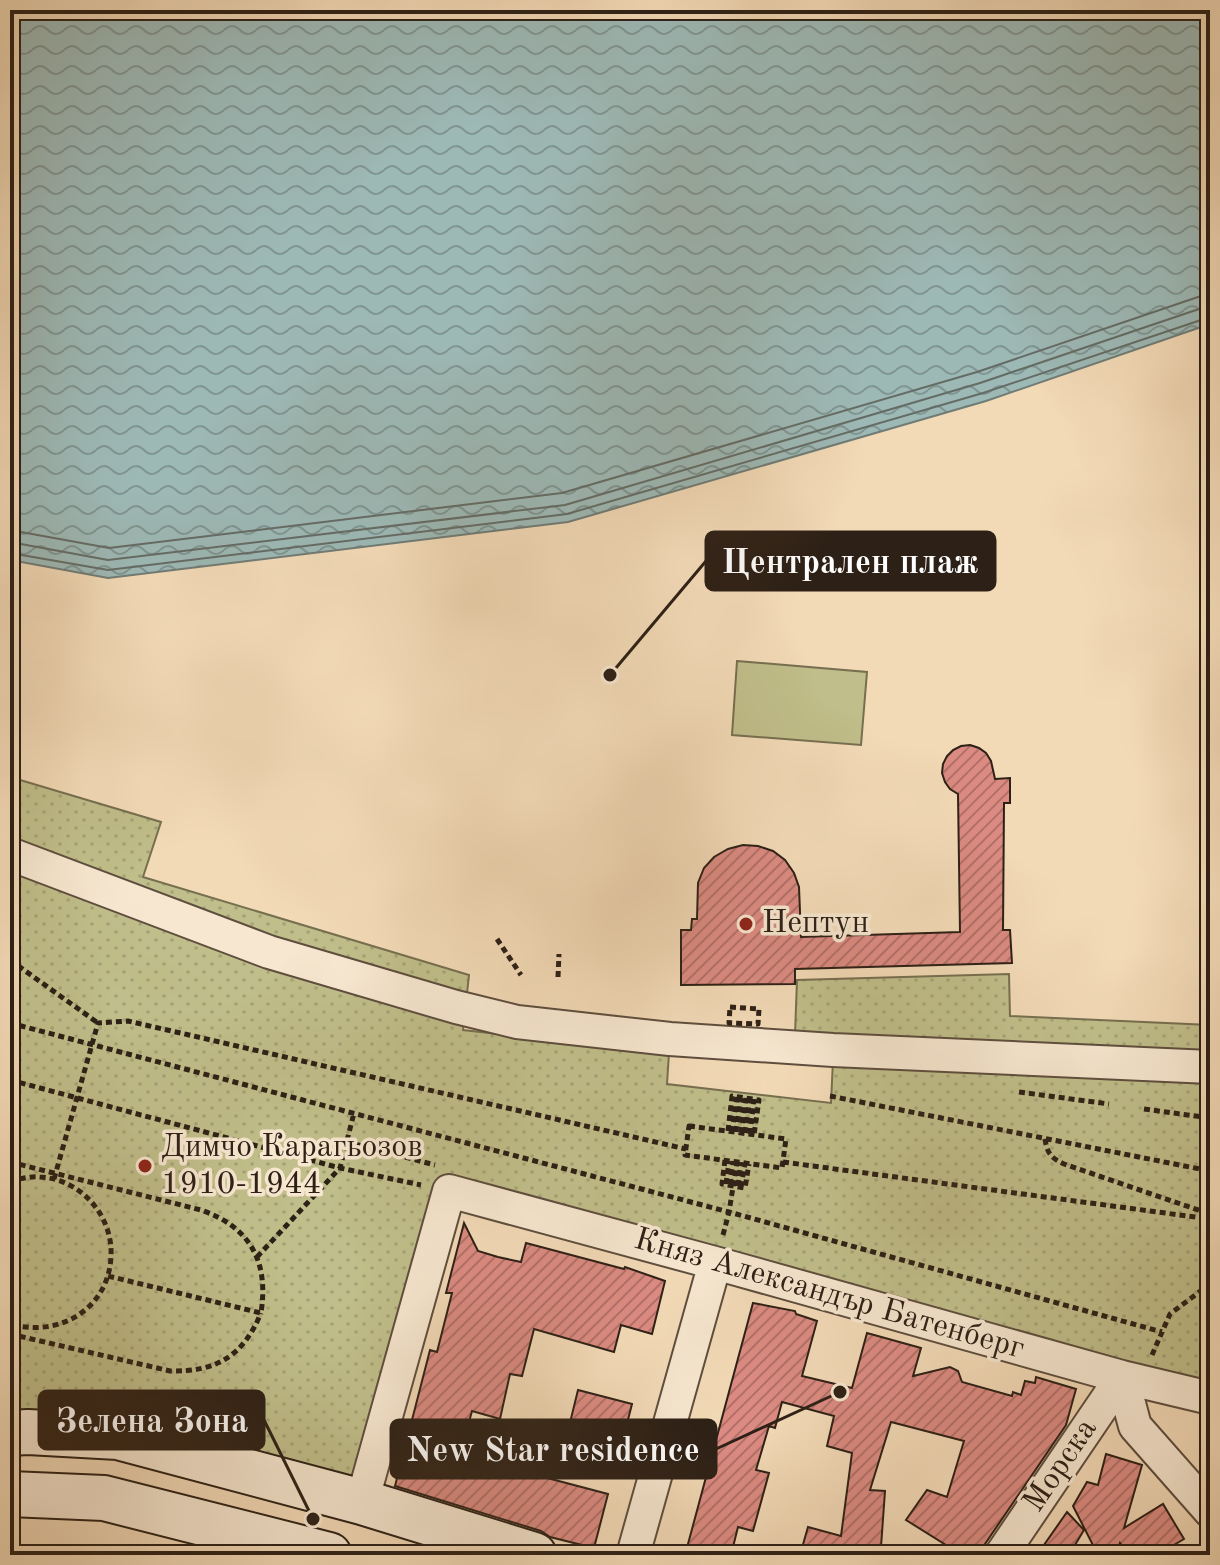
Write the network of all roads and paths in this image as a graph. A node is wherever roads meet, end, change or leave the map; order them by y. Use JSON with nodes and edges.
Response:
{"nodes":[{"id":1,"x":10,"y":854,"type":"edge"},
{"id":2,"x":497,"y":939,"type":"dead end"},
{"id":3,"x":559,"y":954,"type":"dead end"},
{"id":4,"x":10,"y":960,"type":"edge"},
{"id":5,"x":521,"y":975,"type":"dead end"},
{"id":6,"x":558,"y":977,"type":"dead end"},
{"id":7,"x":730,"y":1007,"type":"dead end"},
{"id":8,"x":759,"y":1009,"type":"dead end"},
{"id":9,"x":10,"y":1023,"type":"edge"},
{"id":10,"x":98,"y":1023,"type":"junction"},
{"id":11,"x":93,"y":1045,"type":"junction"},
{"id":12,"x":1210,"y":1067,"type":"edge"},
{"id":13,"x":10,"y":1080,"type":"edge"},
{"id":14,"x":1008,"y":1090,"type":"dead end"},
{"id":15,"x":830,"y":1096,"type":"dead end"},
{"id":16,"x":77,"y":1098,"type":"junction"},
{"id":17,"x":1109,"y":1104,"type":"dead end"},
{"id":18,"x":1144,"y":1109,"type":"dead end"},
{"id":19,"x":354,"y":1113,"type":"junction"},
{"id":20,"x":1210,"y":1118,"type":"edge"},
{"id":21,"x":741,"y":1133,"type":"junction"},
{"id":22,"x":1045,"y":1139,"type":"junction"},
{"id":23,"x":686,"y":1149,"type":"junction"},
{"id":24,"x":10,"y":1162,"type":"edge"},
{"id":25,"x":737,"y":1162,"type":"junction"},
{"id":26,"x":783,"y":1162,"type":"junction"},
{"id":27,"x":340,"y":1168,"type":"junction"},
{"id":28,"x":1210,"y":1171,"type":"edge"},
{"id":29,"x":54,"y":1176,"type":"junction"},
{"id":30,"x":10,"y":1181,"type":"edge"},
{"id":31,"x":734,"y":1186,"type":"junction"},
{"id":32,"x":449,"y":1191,"type":"junction"},
{"id":33,"x":729,"y":1212,"type":"junction"},
{"id":34,"x":1210,"y":1217,"type":"edge"},
{"id":35,"x":257,"y":1257,"type":"junction"},
{"id":36,"x":715,"y":1263,"type":"junction"},
{"id":37,"x":108,"y":1276,"type":"junction"},
{"id":38,"x":1210,"y":1284,"type":"edge"},
{"id":39,"x":261,"y":1313,"type":"junction"},
{"id":40,"x":10,"y":1328,"type":"edge"},
{"id":41,"x":1162,"y":1332,"type":"junction"},
{"id":42,"x":1134,"y":1379,"type":"junction"},
{"id":43,"x":1210,"y":1398,"type":"edge"},
{"id":44,"x":10,"y":1433,"type":"edge"},
{"id":45,"x":10,"y":1494,"type":"edge"},
{"id":46,"x":362,"y":1502,"type":"junction"},
{"id":47,"x":1210,"y":1511,"type":"edge"},
{"id":48,"x":329,"y":1555,"type":"edge"},
{"id":49,"x":534,"y":1555,"type":"edge"},
{"id":50,"x":633,"y":1555,"type":"edge"},
{"id":51,"x":1001,"y":1555,"type":"edge"}],
"edges":[{"from":1,"to":12,"type":"street"},
{"from":2,"to":5,"type":"path"},
{"from":3,"to":6,"type":"path"},
{"from":4,"to":10,"type":"path"},
{"from":7,"to":8,"type":"path"},
{"from":9,"to":11,"type":"path"},
{"from":10,"to":11,"type":"path"},
{"from":10,"to":23,"type":"path"},
{"from":11,"to":16,"type":"path"},
{"from":11,"to":19,"type":"path"},
{"from":13,"to":16,"type":"path"},
{"from":14,"to":17,"type":"path"},
{"from":15,"to":22,"type":"path"},
{"from":16,"to":27,"type":"path"},
{"from":16,"to":29,"type":"path"},
{"from":18,"to":20,"type":"path"},
{"from":19,"to":27,"type":"path"},
{"from":19,"to":33,"type":"path"},
{"from":21,"to":21,"type":"path"},
{"from":21,"to":23,"type":"path"},
{"from":21,"to":26,"type":"path"},
{"from":22,"to":28,"type":"path"},
{"from":22,"to":34,"type":"path"},
{"from":23,"to":25,"type":"path"},
{"from":24,"to":29,"type":"path"},
{"from":25,"to":26,"type":"path"},
{"from":25,"to":31,"type":"path"},
{"from":25,"to":31,"type":"path"},
{"from":26,"to":34,"type":"path"},
{"from":27,"to":32,"type":"path"},
{"from":27,"to":35,"type":"path"},
{"from":29,"to":30,"type":"path"},
{"from":29,"to":35,"type":"path"},
{"from":29,"to":37,"type":"path"},
{"from":31,"to":33,"type":"path"},
{"from":32,"to":36,"type":"street","name":"Княз Александър Батенберг"},
{"from":32,"to":46,"type":"street"},
{"from":33,"to":36,"type":"path"},
{"from":33,"to":41,"type":"path"},
{"from":35,"to":39,"type":"path"},
{"from":36,"to":42,"type":"street","name":"Княз Александър Батенберг"},
{"from":36,"to":50,"type":"street"},
{"from":37,"to":39,"type":"path"},
{"from":37,"to":40,"type":"path"},
{"from":38,"to":41,"type":"path"},
{"from":39,"to":40,"type":"path"},
{"from":41,"to":42,"type":"path"},
{"from":42,"to":43,"type":"street","name":"Княз Александър Батенберг"},
{"from":42,"to":47,"type":"street"},
{"from":42,"to":51,"type":"street","name":"Морска"},
{"from":44,"to":46,"type":"main road"},
{"from":45,"to":48,"type":"main road"},
{"from":46,"to":49,"type":"main road"}]}
